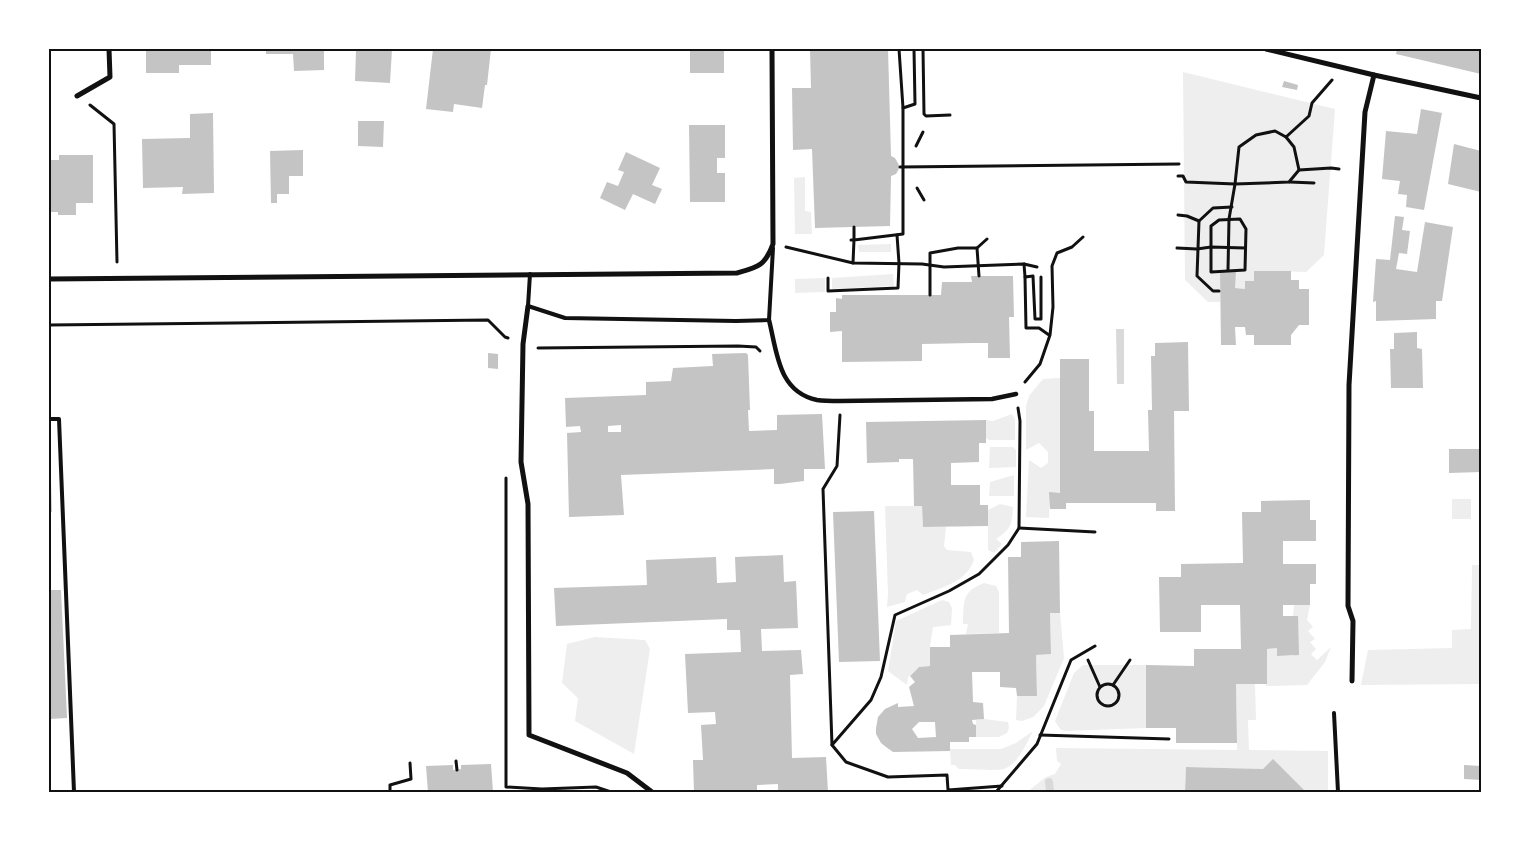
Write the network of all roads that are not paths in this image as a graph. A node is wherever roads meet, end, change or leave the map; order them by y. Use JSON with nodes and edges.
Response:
{"nodes":[{"id":1,"x":109,"y":49,"type":"edge"},
{"id":2,"x":772,"y":49,"type":"edge"},
{"id":3,"x":1266,"y":49,"type":"edge"},
{"id":4,"x":1374,"y":75,"type":"junction"},
{"id":5,"x":77,"y":96,"type":"road end"},
{"id":6,"x":1481,"y":98,"type":"edge"},
{"id":7,"x":773,"y":244,"type":"junction"},
{"id":8,"x":530,"y":274,"type":"junction"},
{"id":9,"x":49,"y":279,"type":"edge"},
{"id":10,"x":528,"y":306,"type":"junction"},
{"id":11,"x":770,"y":320,"type":"junction"},
{"id":12,"x":1016,"y":394,"type":"road end"},
{"id":13,"x":49,"y":419,"type":"edge"},
{"id":14,"x":1352,"y":681,"type":"dead end"},
{"id":15,"x":1334,"y":714,"type":"dead end"},
{"id":16,"x":74,"y":792,"type":"edge"},
{"id":17,"x":652,"y":792,"type":"edge"},
{"id":18,"x":1338,"y":792,"type":"edge"}],
"edges":[{"from":1,"to":5,"type":"street"},
{"from":2,"to":7,"type":"street"},
{"from":3,"to":4,"type":"street"},
{"from":4,"to":6,"type":"street"},
{"from":4,"to":14,"type":"street"},
{"from":7,"to":8,"type":"street"},
{"from":7,"to":11,"type":"lane"},
{"from":8,"to":9,"type":"street"},
{"from":8,"to":10,"type":"lane"},
{"from":10,"to":11,"type":"lane"},
{"from":10,"to":17,"type":"street"},
{"from":11,"to":12,"type":"street"},
{"from":13,"to":16,"type":"lane"},
{"from":15,"to":18,"type":"lane"}]}
